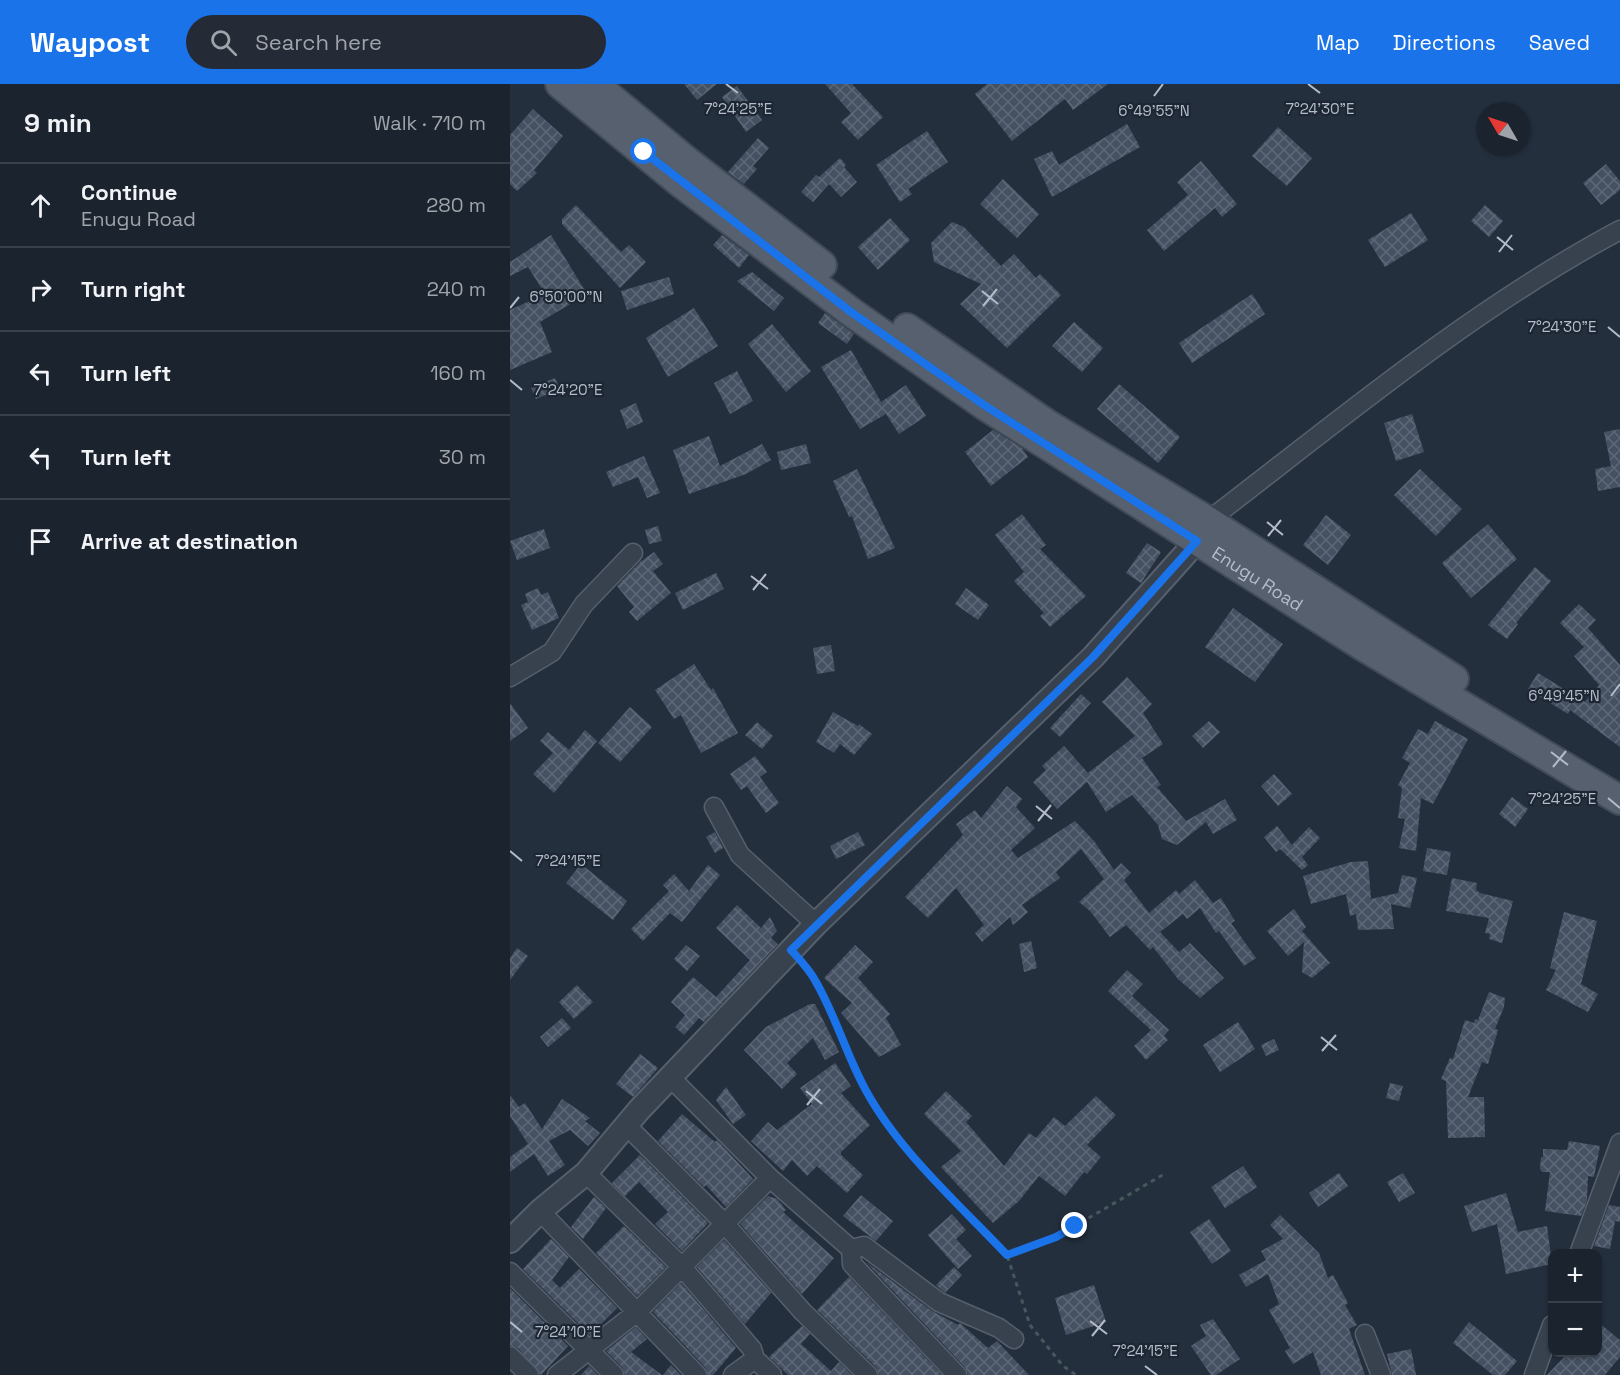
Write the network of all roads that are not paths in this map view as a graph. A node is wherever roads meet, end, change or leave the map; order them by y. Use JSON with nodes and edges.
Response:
{"nodes":[{"id":1,"x":560,"y":84,"type":"edge"},
{"id":2,"x":594,"y":84,"type":"edge"},
{"id":3,"x":1620,"y":230,"type":"edge"},
{"id":4,"x":1202,"y":531,"type":"junction"},
{"id":5,"x":633,"y":553,"type":"dead end"},
{"id":6,"x":510,"y":677,"type":"edge"},
{"id":7,"x":1620,"y":779,"type":"edge"},
{"id":8,"x":1620,"y":800,"type":"edge"},
{"id":9,"x":714,"y":807,"type":"dead end"},
{"id":10,"x":816,"y":924,"type":"junction"},
{"id":11,"x":670,"y":1077,"type":"junction"},
{"id":12,"x":627,"y":1126,"type":"junction"},
{"id":13,"x":1620,"y":1143,"type":"edge"},
{"id":14,"x":586,"y":1173,"type":"junction"},
{"id":15,"x":770,"y":1178,"type":"junction"},
{"id":16,"x":540,"y":1211,"type":"junction"},
{"id":17,"x":723,"y":1222,"type":"junction"},
{"id":18,"x":510,"y":1241,"type":"edge"},
{"id":19,"x":851,"y":1249,"type":"junction"},
{"id":20,"x":1581,"y":1249,"type":"edge"},
{"id":21,"x":682,"y":1267,"type":"junction"},
{"id":22,"x":510,"y":1272,"type":"edge"},
{"id":23,"x":637,"y":1312,"type":"junction"},
{"id":24,"x":1365,"y":1334,"type":"dead end"},
{"id":25,"x":1548,"y":1336,"type":"edge"},
{"id":26,"x":1014,"y":1339,"type":"dead end"},
{"id":27,"x":589,"y":1350,"type":"junction"},
{"id":28,"x":510,"y":1356,"type":"edge"},
{"id":29,"x":755,"y":1359,"type":"junction"},
{"id":30,"x":529,"y":1375,"type":"edge"},
{"id":31,"x":557,"y":1375,"type":"edge"},
{"id":32,"x":614,"y":1375,"type":"edge"},
{"id":33,"x":697,"y":1375,"type":"edge"},
{"id":34,"x":733,"y":1375,"type":"edge"},
{"id":35,"x":772,"y":1375,"type":"edge"},
{"id":36,"x":868,"y":1375,"type":"edge"},
{"id":37,"x":957,"y":1375,"type":"edge"},
{"id":38,"x":1382,"y":1375,"type":"edge"},
{"id":39,"x":1534,"y":1375,"type":"edge"}],
"edges":[{"from":1,"to":4,"type":"main road","name":"Enugu Road"},
{"from":2,"to":4,"type":"main road"},
{"from":3,"to":4,"type":"street"},
{"from":4,"to":7,"type":"main road"},
{"from":4,"to":8,"type":"main road","name":"Enugu Road"},
{"from":4,"to":10,"type":"street"},
{"from":5,"to":6,"type":"street"},
{"from":9,"to":10,"type":"street"},
{"from":10,"to":11,"type":"street"},
{"from":11,"to":12,"type":"street"},
{"from":11,"to":15,"type":"street"},
{"from":12,"to":14,"type":"street"},
{"from":12,"to":17,"type":"street"},
{"from":13,"to":20,"type":"street"},
{"from":14,"to":16,"type":"street"},
{"from":14,"to":21,"type":"street"},
{"from":15,"to":17,"type":"street"},
{"from":15,"to":19,"type":"street"},
{"from":16,"to":18,"type":"street"},
{"from":16,"to":23,"type":"street"},
{"from":17,"to":21,"type":"street"},
{"from":17,"to":36,"type":"street"},
{"from":19,"to":26,"type":"street"},
{"from":19,"to":37,"type":"street"},
{"from":21,"to":23,"type":"street"},
{"from":21,"to":29,"type":"street"},
{"from":22,"to":27,"type":"street"},
{"from":23,"to":27,"type":"street"},
{"from":23,"to":33,"type":"street"},
{"from":24,"to":38,"type":"street"},
{"from":25,"to":39,"type":"street"},
{"from":27,"to":31,"type":"street"},
{"from":27,"to":32,"type":"street"},
{"from":28,"to":30,"type":"street"},
{"from":29,"to":34,"type":"street"},
{"from":29,"to":35,"type":"street"}]}
